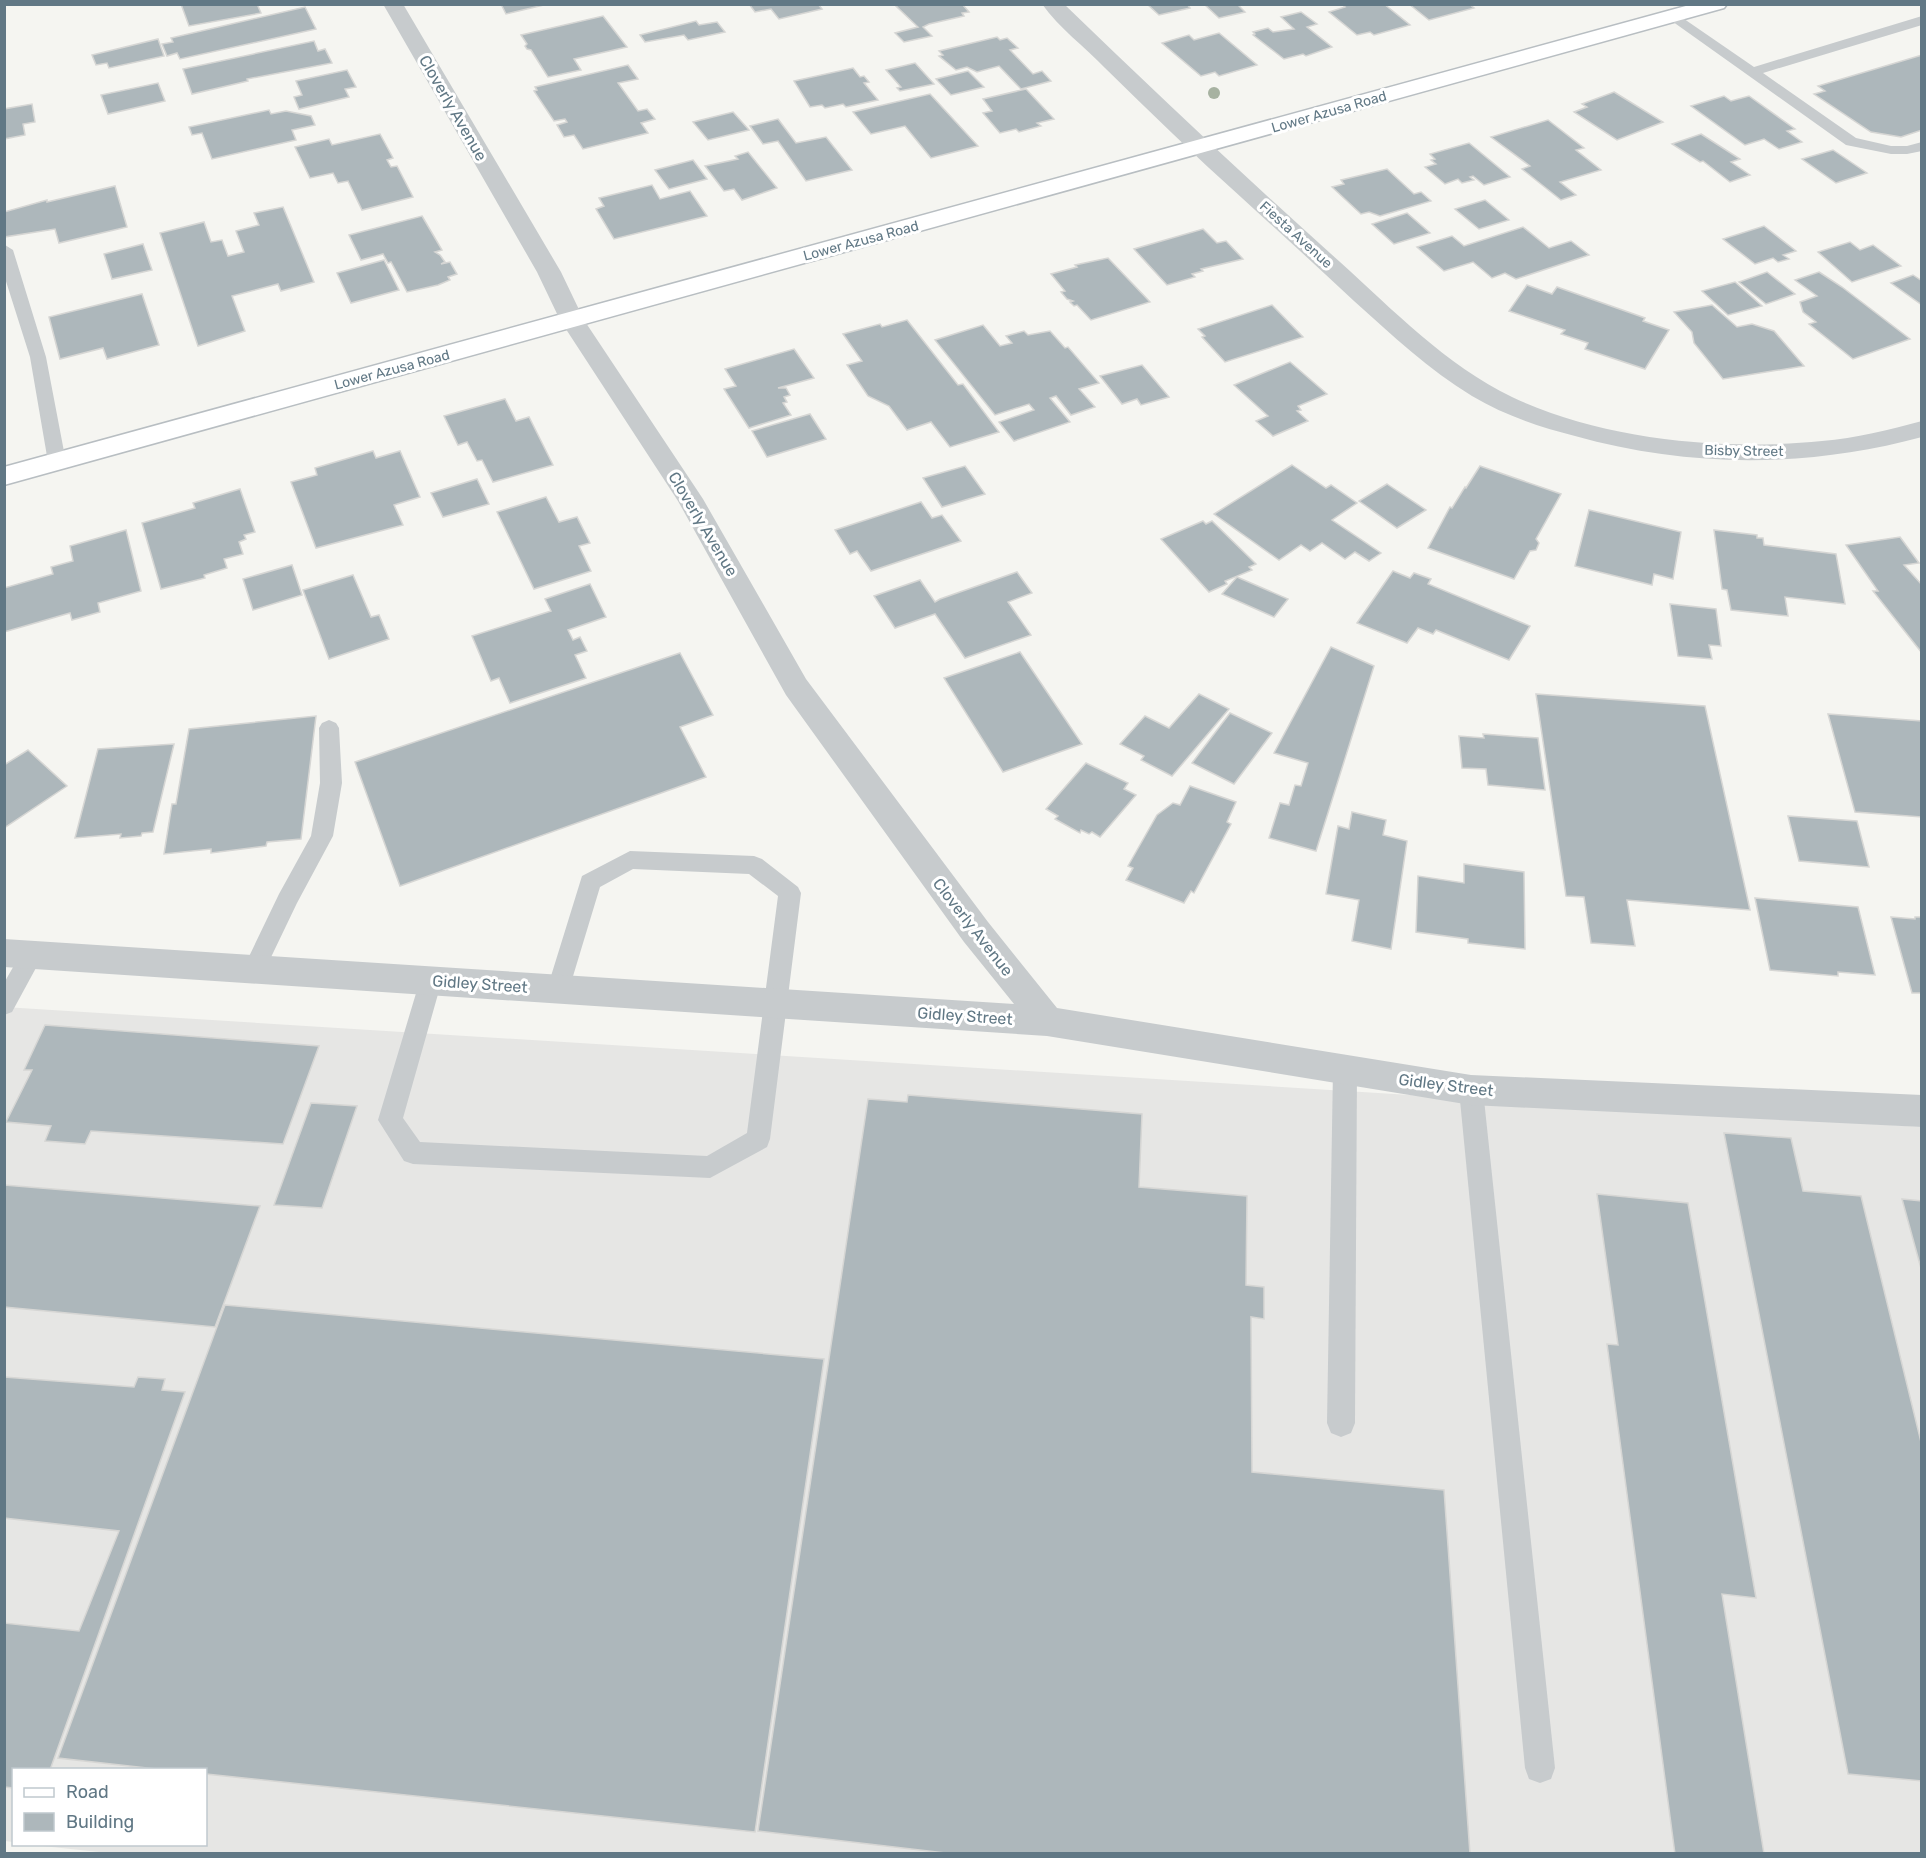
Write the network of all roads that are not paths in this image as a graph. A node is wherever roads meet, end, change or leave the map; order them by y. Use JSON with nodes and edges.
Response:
{"nodes":[{"id":1,"x":393,"y":4,"type":"edge"},
{"id":2,"x":1052,"y":4,"type":"edge"},
{"id":3,"x":1713,"y":5,"type":"edge"},
{"id":4,"x":1674,"y":16,"type":"junction"},
{"id":5,"x":1922,"y":20,"type":"edge"},
{"id":6,"x":1752,"y":72,"type":"junction"},
{"id":7,"x":1922,"y":146,"type":"edge"},
{"id":8,"x":1200,"y":148,"type":"junction"},
{"id":9,"x":5,"y":250,"type":"edge"},
{"id":10,"x":572,"y":320,"type":"junction"},
{"id":11,"x":1567,"y":425,"type":"joint"},
{"id":12,"x":1922,"y":429,"type":"edge"},
{"id":13,"x":57,"y":462,"type":"junction"},
{"id":14,"x":4,"y":476,"type":"edge"},
{"id":15,"x":329,"y":728,"type":"dead end"},
{"id":16,"x":18,"y":954,"type":"edge"},
{"id":17,"x":254,"y":969,"type":"junction"},
{"id":18,"x":431,"y":980,"type":"junction"},
{"id":19,"x":559,"y":989,"type":"junction"},
{"id":20,"x":777,"y":1003,"type":"junction"},
{"id":21,"x":4,"y":1005,"type":"edge"},
{"id":22,"x":1047,"y":1021,"type":"junction"},
{"id":23,"x":1345,"y":1071,"type":"junction"},
{"id":24,"x":1471,"y":1090,"type":"junction"},
{"id":25,"x":1922,"y":1111,"type":"edge"},
{"id":26,"x":1341,"y":1423,"type":"dead end"},
{"id":27,"x":1539,"y":1768,"type":"dead end"}],
"edges":[{"from":1,"to":10,"type":"street","name":"Cloverly Avenue"},
{"from":2,"to":8,"type":"street","name":"Fiesta Avenue"},
{"from":3,"to":4,"type":"main road","name":"Lower Azusa Road"},
{"from":4,"to":6,"type":"lane"},
{"from":4,"to":8,"type":"main road","name":"Lower Azusa Road"},
{"from":5,"to":6,"type":"lane"},
{"from":6,"to":7,"type":"lane"},
{"from":8,"to":10,"type":"main road","name":"Lower Azusa Road"},
{"from":8,"to":11,"type":"street","name":"Fiesta Avenue"},
{"from":9,"to":13,"type":"lane"},
{"from":10,"to":13,"type":"main road","name":"Lower Azusa Road"},
{"from":10,"to":22,"type":"street","name":"Cloverly Avenue"},
{"from":11,"to":12,"type":"street","name":"Bisby Street"},
{"from":13,"to":14,"type":"main road","name":"Lower Azusa Road"},
{"from":15,"to":17,"type":"lane"},
{"from":16,"to":17,"type":"street","name":"Gidley Street"},
{"from":16,"to":21,"type":"lane"},
{"from":17,"to":18,"type":"street","name":"Gidley Street"},
{"from":18,"to":19,"type":"street","name":"Gidley Street"},
{"from":18,"to":20,"type":"lane"},
{"from":19,"to":20,"type":"street","name":"Gidley Street"},
{"from":19,"to":20,"type":"lane"},
{"from":20,"to":22,"type":"street","name":"Gidley Street"},
{"from":22,"to":23,"type":"street","name":"Gidley Street"},
{"from":23,"to":24,"type":"street","name":"Gidley Street"},
{"from":23,"to":26,"type":"lane"},
{"from":24,"to":25,"type":"street","name":"Gidley Street"},
{"from":24,"to":27,"type":"lane"}]}
